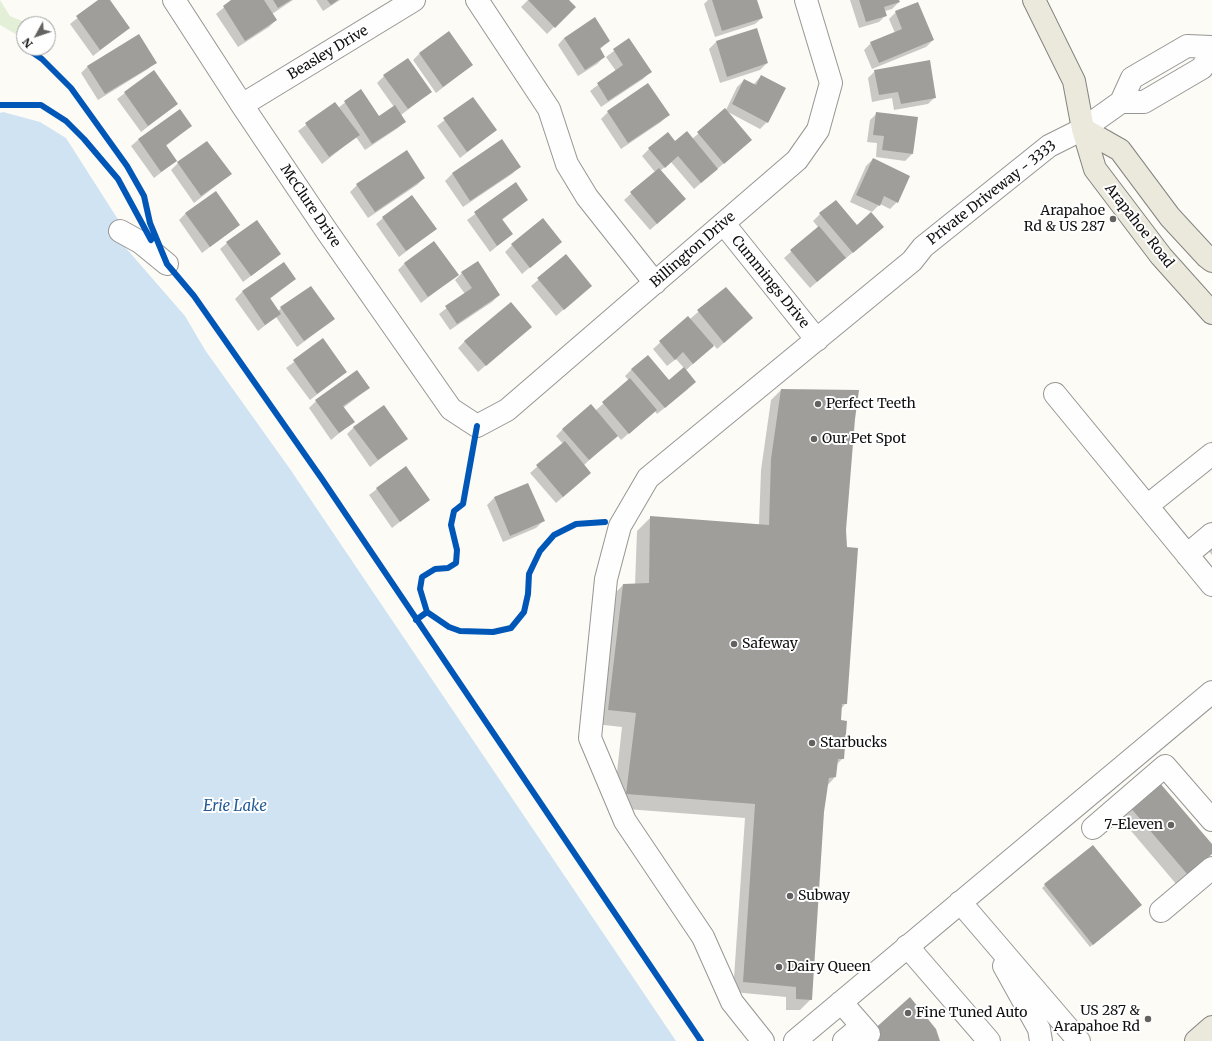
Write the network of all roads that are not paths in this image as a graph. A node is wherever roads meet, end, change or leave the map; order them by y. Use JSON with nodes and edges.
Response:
{"nodes":[{"id":1,"x":174,"y":0,"type":"edge"},
{"id":2,"x":414,"y":0,"type":"edge"},
{"id":3,"x":477,"y":0,"type":"edge"},
{"id":4,"x":806,"y":0,"type":"edge"},
{"id":5,"x":1034,"y":0,"type":"edge"},
{"id":6,"x":1212,"y":47,"type":"edge"},
{"id":7,"x":1212,"y":51,"type":"edge"},
{"id":8,"x":1121,"y":102,"type":"junction"},
{"id":9,"x":242,"y":106,"type":"junction"},
{"id":10,"x":1083,"y":129,"type":"junction"},
{"id":11,"x":724,"y":224,"type":"junction"},
{"id":12,"x":120,"y":231,"type":"dead end"},
{"id":13,"x":1212,"y":261,"type":"edge"},
{"id":14,"x":167,"y":264,"type":"dead end"},
{"id":15,"x":655,"y":283,"type":"junction"},
{"id":16,"x":1212,"y":313,"type":"edge"},
{"id":17,"x":817,"y":340,"type":"junction"},
{"id":18,"x":1055,"y":394,"type":"dead end"},
{"id":19,"x":451,"y":409,"type":"joint"},
{"id":20,"x":1212,"y":454,"type":"edge"},
{"id":21,"x":1147,"y":506,"type":"junction"},
{"id":22,"x":1212,"y":534,"type":"edge"},
{"id":23,"x":1187,"y":555,"type":"junction"},
{"id":24,"x":1212,"y":585,"type":"edge"},
{"id":25,"x":1212,"y":692,"type":"edge"},
{"id":26,"x":1212,"y":820,"type":"edge"},
{"id":27,"x":1093,"y":828,"type":"dead end"},
{"id":28,"x":1212,"y":868,"type":"edge"},
{"id":29,"x":960,"y":902,"type":"junction"},
{"id":30,"x":1161,"y":911,"type":"dead end"},
{"id":31,"x":984,"y":930,"type":"junction"},
{"id":32,"x":907,"y":946,"type":"junction"},
{"id":33,"x":841,"y":1002,"type":"junction"},
{"id":34,"x":1212,"y":1027,"type":"edge"},
{"id":35,"x":763,"y":1041,"type":"edge"},
{"id":36,"x":795,"y":1041,"type":"edge"},
{"id":37,"x":844,"y":1041,"type":"edge"},
{"id":38,"x":989,"y":1041,"type":"edge"},
{"id":39,"x":1041,"y":1041,"type":"edge"},
{"id":40,"x":1079,"y":1041,"type":"edge"},
{"id":41,"x":1196,"y":1041,"type":"edge"}],
"edges":[{"from":1,"to":9,"type":"street","name":"McClure Drive"},
{"from":2,"to":9,"type":"street","name":"Beasley Drive"},
{"from":3,"to":15,"type":"street"},
{"from":4,"to":11,"type":"street","name":"Billington Drive"},
{"from":5,"to":10,"type":"main road","name":"Arapahoe Road"},
{"from":6,"to":8,"type":"street"},
{"from":7,"to":8,"type":"street"},
{"from":8,"to":10,"type":"street","name":"Private Driveway - 3333"},
{"from":9,"to":19,"type":"street","name":"McClure Drive"},
{"from":10,"to":13,"type":"main road"},
{"from":10,"to":16,"type":"main road","name":"Arapahoe Road"},
{"from":10,"to":17,"type":"street","name":"Private Driveway - 3333"},
{"from":11,"to":15,"type":"street","name":"Billington Drive"},
{"from":11,"to":17,"type":"street","name":"Cummings Drive"},
{"from":12,"to":14,"type":"street"},
{"from":15,"to":19,"type":"street","name":"Billington Drive"},
{"from":17,"to":35,"type":"street","name":"Private Driveway - 3333"},
{"from":18,"to":21,"type":"street"},
{"from":20,"to":21,"type":"street"},
{"from":21,"to":23,"type":"street"},
{"from":22,"to":23,"type":"street"},
{"from":23,"to":24,"type":"street"},
{"from":25,"to":29,"type":"street"},
{"from":26,"to":27,"type":"street"},
{"from":28,"to":30,"type":"street"},
{"from":29,"to":31,"type":"street"},
{"from":29,"to":32,"type":"street"},
{"from":31,"to":39,"type":"street"},
{"from":31,"to":40,"type":"street"},
{"from":32,"to":33,"type":"street"},
{"from":32,"to":38,"type":"street"},
{"from":33,"to":36,"type":"street"},
{"from":33,"to":37,"type":"street"},
{"from":34,"to":41,"type":"main road"}]}
